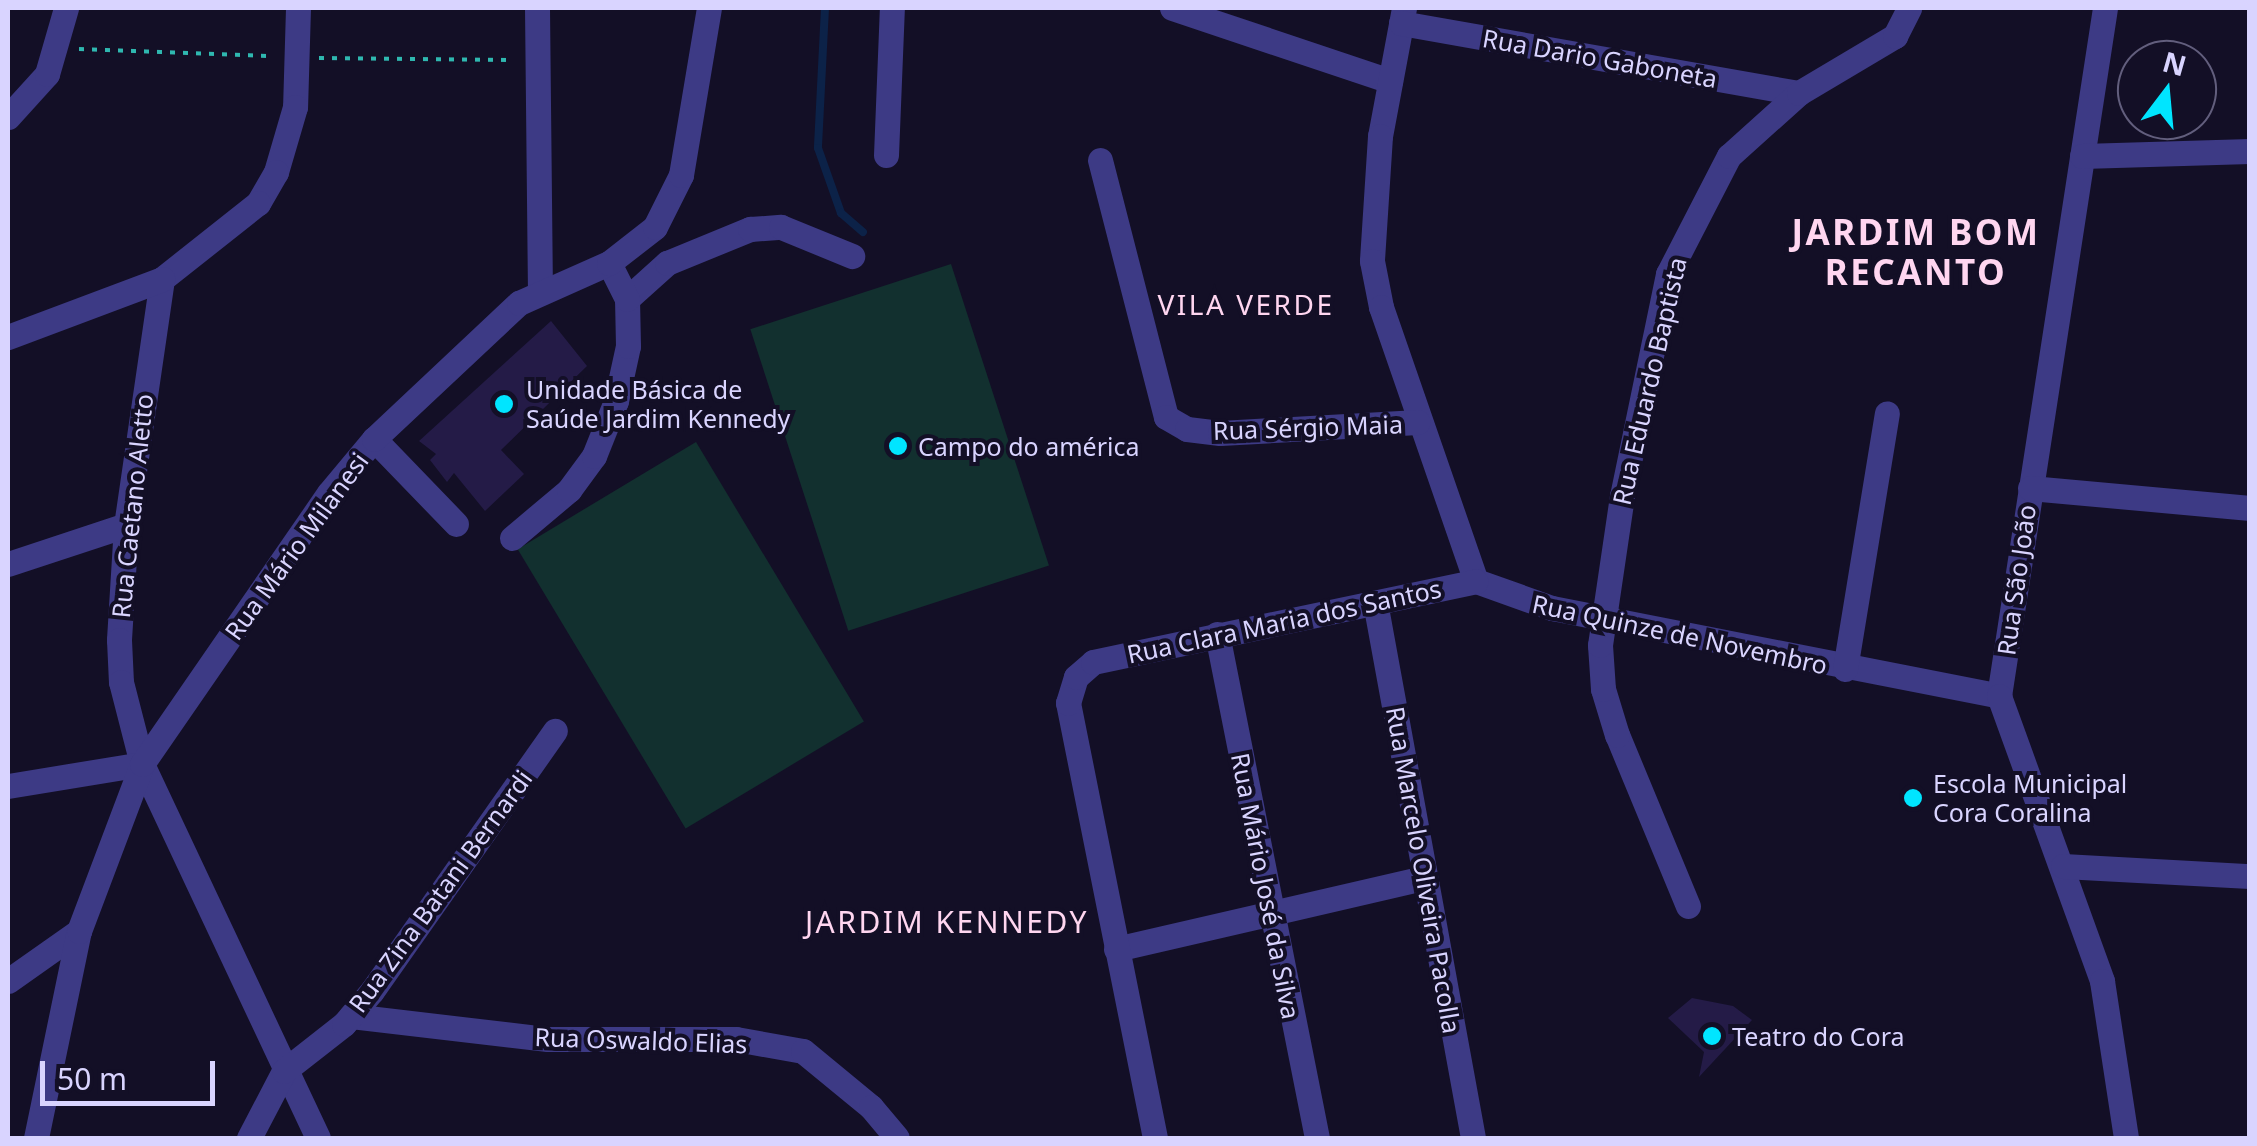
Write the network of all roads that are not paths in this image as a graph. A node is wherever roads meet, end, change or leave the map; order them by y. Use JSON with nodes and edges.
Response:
{"nodes":[{"id":1,"x":66,"y":8,"type":"edge"},
{"id":2,"x":298,"y":8,"type":"edge"},
{"id":3,"x":538,"y":8,"type":"edge"},
{"id":4,"x":709,"y":8,"type":"edge"},
{"id":5,"x":892,"y":8,"type":"edge"},
{"id":6,"x":1172,"y":8,"type":"edge"},
{"id":7,"x":1908,"y":8,"type":"edge"},
{"id":8,"x":2105,"y":8,"type":"edge"},
{"id":9,"x":1402,"y":15,"type":"edge"},
{"id":10,"x":1390,"y":81,"type":"junction"},
{"id":11,"x":1800,"y":93,"type":"junction"},
{"id":12,"x":8,"y":117,"type":"edge"},
{"id":13,"x":2250,"y":151,"type":"edge"},
{"id":14,"x":886,"y":156,"type":"dead end"},
{"id":15,"x":2082,"y":156,"type":"junction"},
{"id":16,"x":1100,"y":160,"type":"dead end"},
{"id":17,"x":852,"y":256,"type":"dead end"},
{"id":18,"x":610,"y":263,"type":"junction"},
{"id":19,"x":162,"y":279,"type":"junction"},
{"id":20,"x":540,"y":290,"type":"junction"},
{"id":21,"x":627,"y":299,"type":"junction"},
{"id":22,"x":8,"y":337,"type":"edge"},
{"id":23,"x":1887,"y":412,"type":"dead end"},
{"id":24,"x":1418,"y":422,"type":"junction"},
{"id":25,"x":374,"y":439,"type":"junction"},
{"id":26,"x":2030,"y":488,"type":"junction"},
{"id":27,"x":2250,"y":508,"type":"edge"},
{"id":28,"x":456,"y":524,"type":"dead end"},
{"id":29,"x":126,"y":525,"type":"junction"},
{"id":30,"x":512,"y":538,"type":"dead end"},
{"id":31,"x":8,"y":564,"type":"edge"},
{"id":32,"x":1476,"y":580,"type":"junction"},
{"id":33,"x":1374,"y":602,"type":"junction"},
{"id":34,"x":1600,"y":616,"type":"junction"},
{"id":35,"x":1217,"y":634,"type":"junction"},
{"id":36,"x":1845,"y":669,"type":"junction"},
{"id":37,"x":1999,"y":696,"type":"junction"},
{"id":38,"x":554,"y":731,"type":"dead end"},
{"id":39,"x":142,"y":764,"type":"junction"},
{"id":40,"x":8,"y":786,"type":"edge"},
{"id":41,"x":2063,"y":866,"type":"junction"},
{"id":42,"x":2250,"y":876,"type":"edge"},
{"id":43,"x":1424,"y":878,"type":"junction"},
{"id":44,"x":1688,"y":906,"type":"dead end"},
{"id":45,"x":1271,"y":917,"type":"junction"},
{"id":46,"x":79,"y":931,"type":"junction"},
{"id":47,"x":1116,"y":949,"type":"junction"},
{"id":48,"x":8,"y":982,"type":"edge"},
{"id":49,"x":351,"y":1016,"type":"junction"},
{"id":50,"x":284,"y":1071,"type":"junction"},
{"id":51,"x":36,"y":1138,"type":"edge"},
{"id":52,"x":248,"y":1138,"type":"edge"},
{"id":53,"x":318,"y":1138,"type":"edge"},
{"id":54,"x":898,"y":1138,"type":"edge"},
{"id":55,"x":1155,"y":1138,"type":"edge"},
{"id":56,"x":1317,"y":1138,"type":"edge"},
{"id":57,"x":1474,"y":1138,"type":"edge"},
{"id":58,"x":2126,"y":1138,"type":"edge"}],
"edges":[{"from":1,"to":12,"type":"street"},
{"from":2,"to":19,"type":"street"},
{"from":3,"to":20,"type":"street"},
{"from":4,"to":18,"type":"street","name":"Rua Mário Milanesi"},
{"from":5,"to":14,"type":"street"},
{"from":6,"to":10,"type":"street"},
{"from":7,"to":11,"type":"street","name":"Rua Eduardo Baptista"},
{"from":8,"to":15,"type":"street","name":"Rua São João"},
{"from":9,"to":10,"type":"street"},
{"from":9,"to":11,"type":"street","name":"Rua Dario Gaboneta"},
{"from":10,"to":24,"type":"street"},
{"from":11,"to":34,"type":"street","name":"Rua Eduardo Baptista"},
{"from":13,"to":15,"type":"street"},
{"from":15,"to":26,"type":"street","name":"Rua São João"},
{"from":16,"to":24,"type":"street","name":"Rua Sérgio Maia"},
{"from":17,"to":21,"type":"street"},
{"from":18,"to":20,"type":"street","name":"Rua Mário Milanesi"},
{"from":18,"to":21,"type":"street"},
{"from":19,"to":22,"type":"street"},
{"from":19,"to":29,"type":"street","name":"Rua Caetano Aletto"},
{"from":20,"to":25,"type":"street","name":"Rua Mário Milanesi"},
{"from":21,"to":30,"type":"street"},
{"from":23,"to":36,"type":"street"},
{"from":24,"to":32,"type":"street"},
{"from":25,"to":28,"type":"street"},
{"from":25,"to":39,"type":"street","name":"Rua Mário Milanesi"},
{"from":26,"to":27,"type":"street"},
{"from":26,"to":37,"type":"street","name":"Rua São João"},
{"from":29,"to":31,"type":"street"},
{"from":29,"to":39,"type":"street","name":"Rua Caetano Aletto"},
{"from":32,"to":33,"type":"street","name":"Rua Clara Maria dos Santos"},
{"from":32,"to":34,"type":"street","name":"Rua Quinze de Novembro"},
{"from":33,"to":35,"type":"street","name":"Rua Clara Maria dos Santos"},
{"from":33,"to":43,"type":"street","name":"Rua Marcelo Oliveira Pacolla"},
{"from":34,"to":36,"type":"street","name":"Rua Quinze de Novembro"},
{"from":34,"to":44,"type":"street","name":"Rua Eduardo Baptista"},
{"from":35,"to":45,"type":"street","name":"Rua Mário José da Silva"},
{"from":35,"to":47,"type":"street","name":"Rua Clara Maria dos Santos"},
{"from":36,"to":37,"type":"street","name":"Rua Quinze de Novembro"},
{"from":37,"to":41,"type":"street","name":"Rua São João"},
{"from":38,"to":49,"type":"street","name":"Rua Zina Batani Bernardi"},
{"from":39,"to":40,"type":"street"},
{"from":39,"to":46,"type":"street","name":"Rua Mário Milanesi"},
{"from":39,"to":50,"type":"street","name":"Rua Caetano Aletto"},
{"from":41,"to":42,"type":"street"},
{"from":41,"to":58,"type":"street","name":"Rua São João"},
{"from":43,"to":45,"type":"street"},
{"from":43,"to":57,"type":"street","name":"Rua Marcelo Oliveira Pacolla"},
{"from":45,"to":47,"type":"street"},
{"from":45,"to":56,"type":"street","name":"Rua Mário José da Silva"},
{"from":46,"to":48,"type":"street"},
{"from":46,"to":51,"type":"street","name":"Rua Mário Milanesi"},
{"from":47,"to":55,"type":"street"},
{"from":49,"to":50,"type":"street","name":"Rua Zina Batani Bernardi"},
{"from":49,"to":54,"type":"street","name":"Rua Oswaldo Elias"},
{"from":50,"to":52,"type":"street","name":"Rua Zina Batani Bernardi"},
{"from":50,"to":53,"type":"street","name":"Rua Caetano Aletto"}]}
